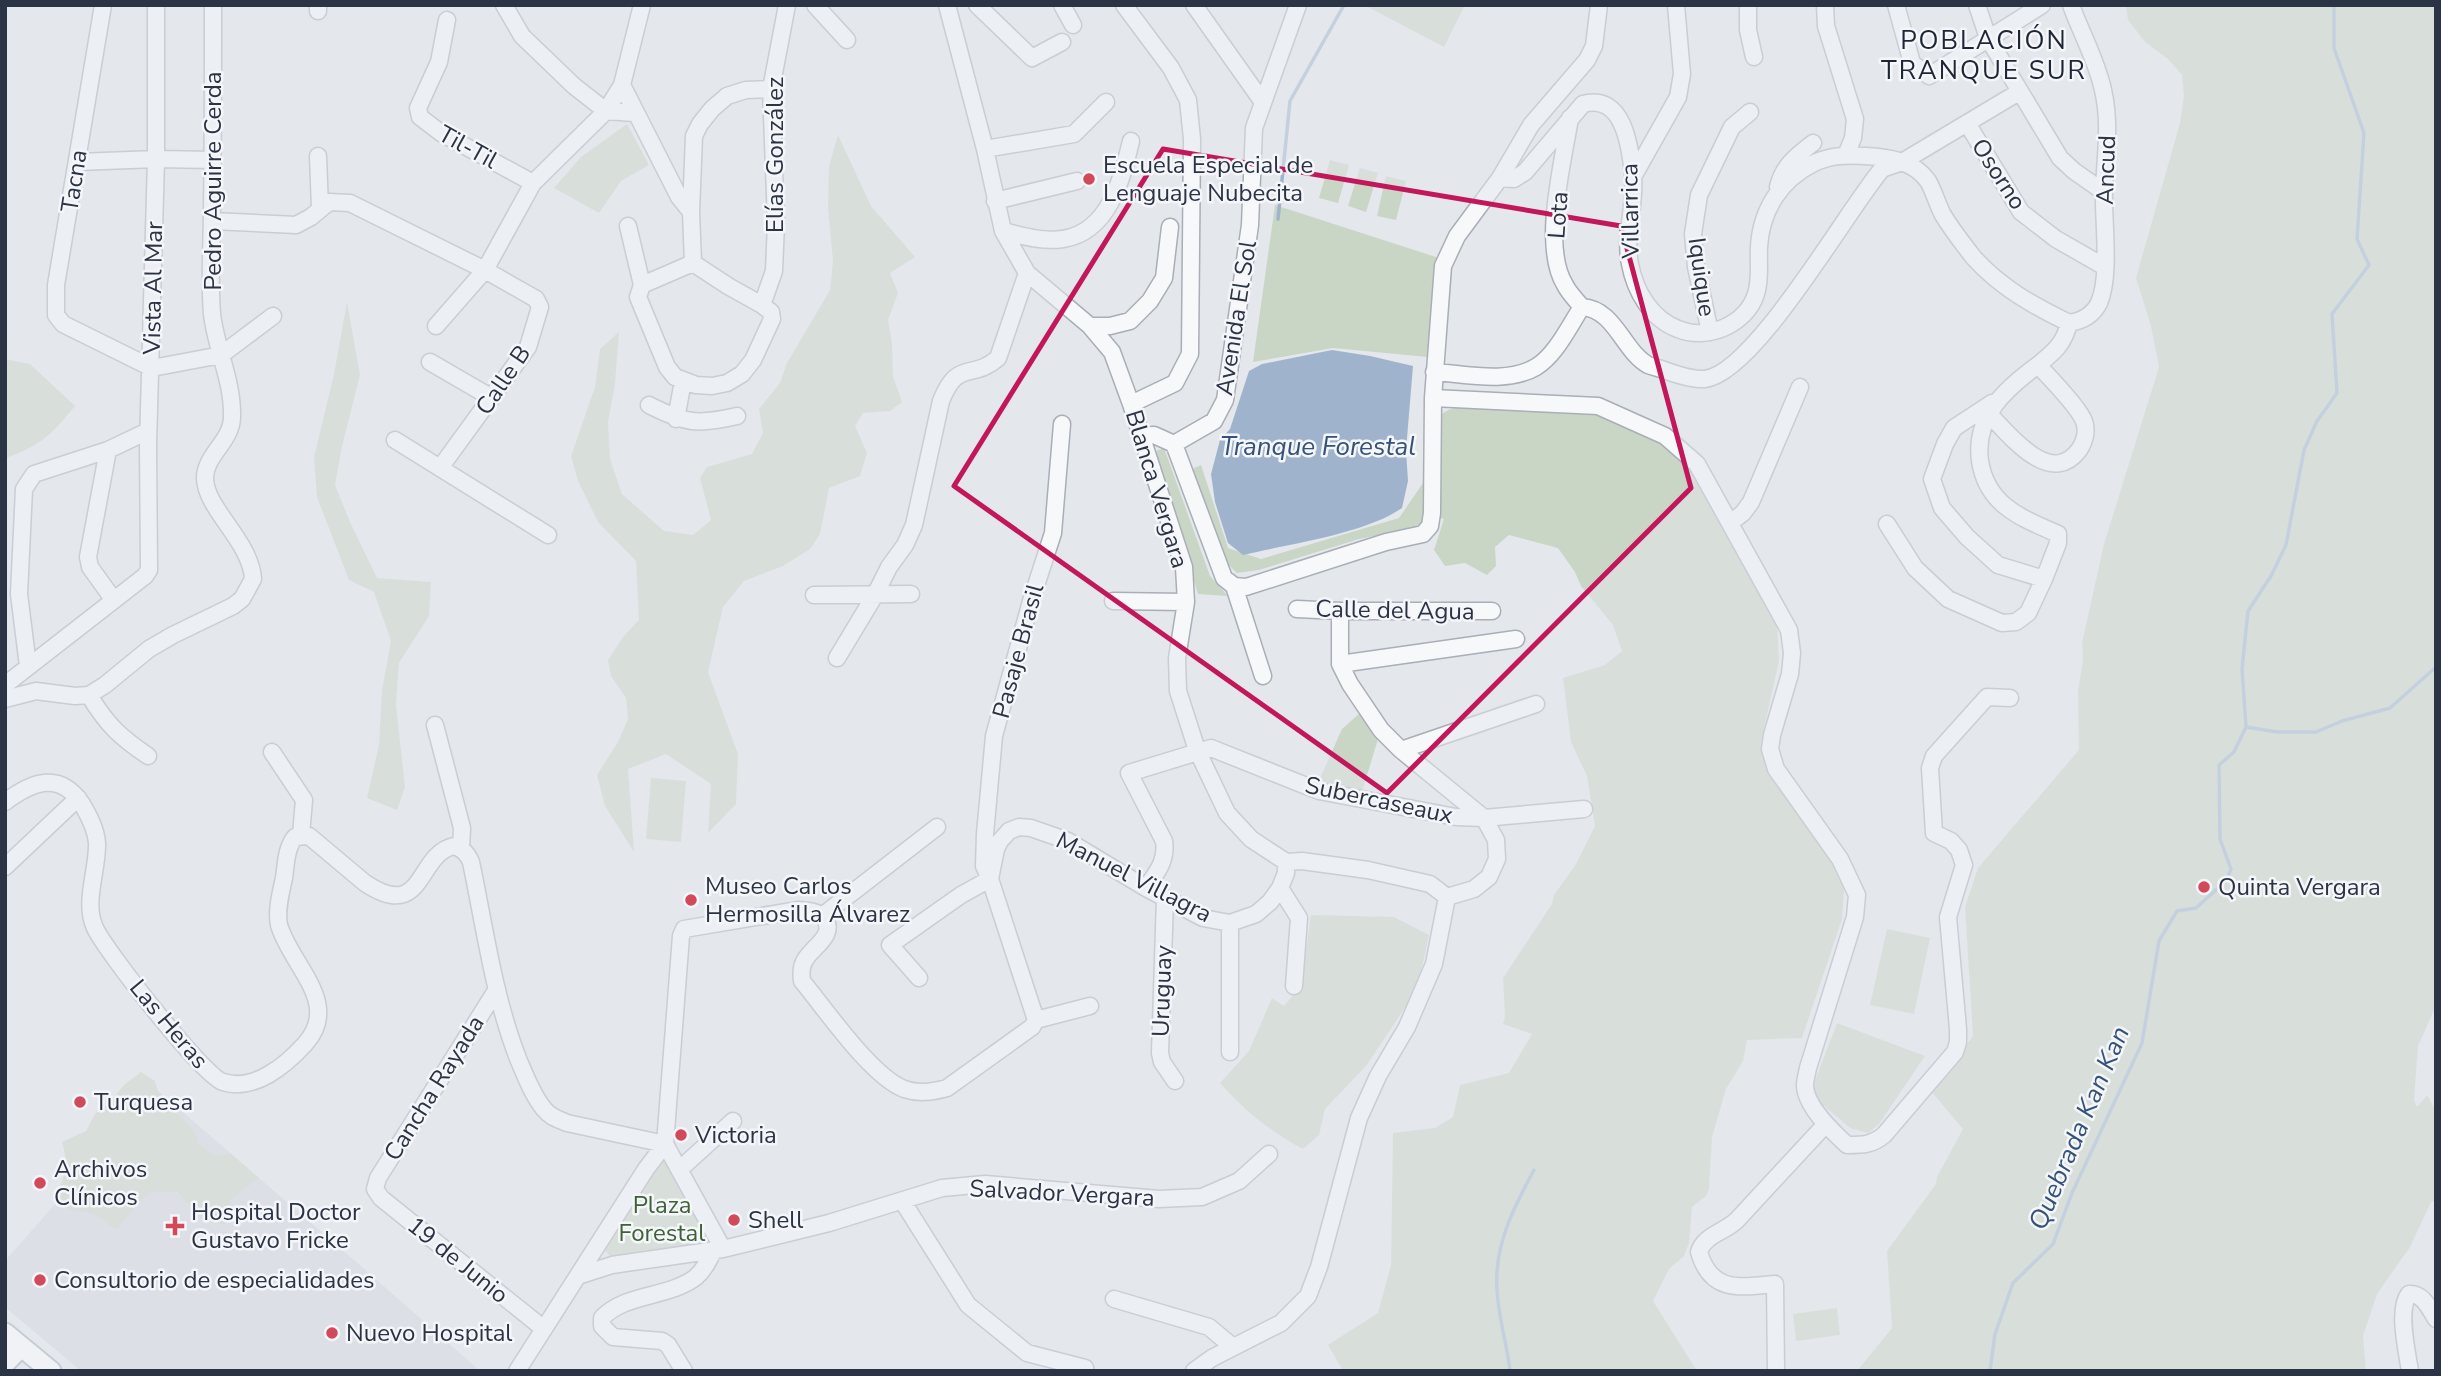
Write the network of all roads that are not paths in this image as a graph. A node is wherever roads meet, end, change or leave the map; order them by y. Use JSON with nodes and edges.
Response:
{"nodes":[{"id":1,"x":103,"y":5,"type":"edge"},
{"id":2,"x":156,"y":5,"type":"edge"},
{"id":3,"x":213,"y":5,"type":"edge"},
{"id":4,"x":504,"y":5,"type":"edge"},
{"id":5,"x":787,"y":5,"type":"edge"},
{"id":6,"x":815,"y":5,"type":"edge"},
{"id":7,"x":947,"y":5,"type":"edge"},
{"id":8,"x":977,"y":5,"type":"edge"},
{"id":9,"x":1062,"y":5,"type":"edge"},
{"id":10,"x":1124,"y":5,"type":"edge"},
{"id":11,"x":1194,"y":5,"type":"edge"},
{"id":12,"x":1298,"y":5,"type":"edge"},
{"id":13,"x":1599,"y":5,"type":"edge"},
{"id":14,"x":1676,"y":5,"type":"edge"},
{"id":15,"x":1748,"y":5,"type":"edge"},
{"id":16,"x":1825,"y":5,"type":"edge"},
{"id":17,"x":1896,"y":5,"type":"edge"},
{"id":18,"x":1977,"y":5,"type":"edge"},
{"id":19,"x":2042,"y":5,"type":"edge"},
{"id":20,"x":2071,"y":5,"type":"edge"},
{"id":21,"x":636,"y":8,"type":"edge"},
{"id":22,"x":447,"y":20,"type":"dead end"},
{"id":23,"x":1073,"y":24,"type":"dead end"},
{"id":24,"x":1987,"y":38,"type":"junction"},
{"id":25,"x":847,"y":40,"type":"dead end"},
{"id":26,"x":1062,"y":42,"type":"dead end"},
{"id":27,"x":1754,"y":57,"type":"dead end"},
{"id":28,"x":622,"y":85,"type":"junction"},
{"id":29,"x":771,"y":89,"type":"junction"},
{"id":30,"x":2020,"y":92,"type":"junction"},
{"id":31,"x":1262,"y":101,"type":"junction"},
{"id":32,"x":1106,"y":102,"type":"dead end"},
{"id":33,"x":606,"y":111,"type":"junction"},
{"id":34,"x":1750,"y":112,"type":"dead end"},
{"id":35,"x":634,"y":113,"type":"junction"},
{"id":36,"x":1570,"y":117,"type":"junction"},
{"id":37,"x":1967,"y":123,"type":"junction"},
{"id":38,"x":1131,"y":141,"type":"dead end"},
{"id":39,"x":1813,"y":143,"type":"dead end"},
{"id":40,"x":985,"y":149,"type":"junction"},
{"id":41,"x":1846,"y":155,"type":"junction"},
{"id":42,"x":318,"y":156,"type":"dead end"},
{"id":43,"x":156,"y":159,"type":"junction"},
{"id":44,"x":213,"y":160,"type":"junction"},
{"id":45,"x":78,"y":162,"type":"junction"},
{"id":46,"x":1902,"y":162,"type":"junction"},
{"id":47,"x":1633,"y":176,"type":"junction"},
{"id":48,"x":1500,"y":178,"type":"junction"},
{"id":49,"x":1077,"y":181,"type":"dead end"},
{"id":50,"x":534,"y":183,"type":"junction"},
{"id":51,"x":2104,"y":191,"type":"junction"},
{"id":52,"x":1777,"y":193,"type":"junction"},
{"id":53,"x":995,"y":201,"type":"junction"},
{"id":54,"x":320,"y":208,"type":"junction"},
{"id":55,"x":691,"y":212,"type":"junction"},
{"id":56,"x":212,"y":220,"type":"junction"},
{"id":57,"x":628,"y":226,"type":"dead end"},
{"id":58,"x":1170,"y":227,"type":"dead end"},
{"id":59,"x":1003,"y":231,"type":"junction"},
{"id":60,"x":694,"y":264,"type":"junction"},
{"id":61,"x":2105,"y":267,"type":"junction"},
{"id":62,"x":485,"y":270,"type":"junction"},
{"id":63,"x":1027,"y":273,"type":"junction"},
{"id":64,"x":642,"y":285,"type":"junction"},
{"id":65,"x":762,"y":304,"type":"junction"},
{"id":66,"x":1582,"y":307,"type":"junction"},
{"id":67,"x":273,"y":316,"type":"dead end"},
{"id":68,"x":2069,"y":323,"type":"junction"},
{"id":69,"x":436,"y":326,"type":"dead end"},
{"id":70,"x":1090,"y":326,"type":"junction"},
{"id":71,"x":1710,"y":332,"type":"junction"},
{"id":72,"x":221,"y":355,"type":"junction"},
{"id":73,"x":430,"y":362,"type":"dead end"},
{"id":74,"x":2038,"y":365,"type":"junction"},
{"id":75,"x":152,"y":368,"type":"junction"},
{"id":76,"x":1442,"y":373,"type":"junction"},
{"id":77,"x":683,"y":381,"type":"junction"},
{"id":78,"x":1800,"y":387,"type":"dead end"},
{"id":79,"x":2001,"y":396,"type":"junction"},
{"id":80,"x":492,"y":398,"type":"junction"},
{"id":81,"x":1433,"y":398,"type":"junction"},
{"id":82,"x":1451,"y":399,"type":"junction"},
{"id":83,"x":1131,"y":404,"type":"junction"},
{"id":84,"x":649,"y":405,"type":"dead end"},
{"id":85,"x":1988,"y":413,"type":"junction"},
{"id":86,"x":737,"y":416,"type":"dead end"},
{"id":87,"x":676,"y":419,"type":"junction"},
{"id":88,"x":1062,"y":424,"type":"dead end"},
{"id":89,"x":148,"y":430,"type":"junction"},
{"id":90,"x":1141,"y":436,"type":"junction"},
{"id":91,"x":395,"y":440,"type":"dead end"},
{"id":92,"x":1174,"y":444,"type":"junction"},
{"id":93,"x":108,"y":450,"type":"junction"},
{"id":94,"x":440,"y":468,"type":"junction"},
{"id":95,"x":1730,"y":523,"type":"junction"},
{"id":96,"x":1887,"y":524,"type":"dead end"},
{"id":97,"x":548,"y":535,"type":"dead end"},
{"id":98,"x":2044,"y":579,"type":"junction"},
{"id":99,"x":1234,"y":586,"type":"junction"},
{"id":100,"x":911,"y":594,"type":"dead end"},
{"id":101,"x":814,"y":595,"type":"dead end"},
{"id":102,"x":875,"y":596,"type":"junction"},
{"id":103,"x":113,"y":599,"type":"junction"},
{"id":104,"x":1113,"y":601,"type":"dead end"},
{"id":105,"x":1186,"y":601,"type":"junction"},
{"id":106,"x":1297,"y":609,"type":"dead end"},
{"id":107,"x":1340,"y":611,"type":"junction"},
{"id":108,"x":1492,"y":611,"type":"dead end"},
{"id":109,"x":1516,"y":639,"type":"dead end"},
{"id":110,"x":837,"y":658,"type":"dead end"},
{"id":111,"x":1340,"y":664,"type":"junction"},
{"id":112,"x":28,"y":666,"type":"junction"},
{"id":113,"x":1263,"y":676,"type":"dead end"},
{"id":114,"x":5,"y":685,"type":"edge"},
{"id":115,"x":89,"y":695,"type":"junction"},
{"id":116,"x":2010,"y":698,"type":"dead end"},
{"id":117,"x":5,"y":699,"type":"edge"},
{"id":118,"x":1536,"y":704,"type":"dead end"},
{"id":119,"x":435,"y":725,"type":"dead end"},
{"id":120,"x":1197,"y":750,"type":"junction"},
{"id":121,"x":1401,"y":750,"type":"junction"},
{"id":122,"x":272,"y":752,"type":"dead end"},
{"id":123,"x":148,"y":756,"type":"dead end"},
{"id":124,"x":78,"y":798,"type":"junction"},
{"id":125,"x":5,"y":802,"type":"edge"},
{"id":126,"x":1584,"y":809,"type":"dead end"},
{"id":127,"x":1484,"y":818,"type":"junction"},
{"id":128,"x":937,"y":827,"type":"dead end"},
{"id":129,"x":301,"y":835,"type":"junction"},
{"id":130,"x":461,"y":848,"type":"junction"},
{"id":131,"x":1286,"y":862,"type":"junction"},
{"id":132,"x":5,"y":867,"type":"edge"},
{"id":133,"x":990,"y":879,"type":"junction"},
{"id":134,"x":1146,"y":888,"type":"junction"},
{"id":135,"x":1280,"y":888,"type":"junction"},
{"id":136,"x":1447,"y":897,"type":"junction"},
{"id":137,"x":1165,"y":898,"type":"junction"},
{"id":138,"x":822,"y":916,"type":"junction"},
{"id":139,"x":1230,"y":923,"type":"junction"},
{"id":140,"x":919,"y":978,"type":"dead end"},
{"id":141,"x":1294,"y":986,"type":"dead end"},
{"id":142,"x":497,"y":989,"type":"junction"},
{"id":143,"x":1090,"y":1006,"type":"dead end"},
{"id":144,"x":1036,"y":1020,"type":"junction"},
{"id":145,"x":1230,"y":1052,"type":"dead end"},
{"id":146,"x":1175,"y":1081,"type":"dead end"},
{"id":147,"x":733,"y":1121,"type":"dead end"},
{"id":148,"x":1825,"y":1125,"type":"junction"},
{"id":149,"x":665,"y":1144,"type":"junction"},
{"id":150,"x":1269,"y":1154,"type":"dead end"},
{"id":151,"x":680,"y":1169,"type":"junction"},
{"id":152,"x":375,"y":1189,"type":"joint"},
{"id":153,"x":904,"y":1202,"type":"junction"},
{"id":154,"x":596,"y":1247,"type":"junction"},
{"id":155,"x":719,"y":1250,"type":"junction"},
{"id":156,"x":612,"y":1265,"type":"junction"},
{"id":157,"x":578,"y":1276,"type":"junction"},
{"id":158,"x":1114,"y":1299,"type":"dead end"},
{"id":159,"x":2436,"y":1319,"type":"edge"},
{"id":160,"x":544,"y":1329,"type":"junction"},
{"id":161,"x":5,"y":1333,"type":"edge"},
{"id":162,"x":668,"y":1345,"type":"junction"},
{"id":163,"x":21,"y":1347,"type":"junction"},
{"id":164,"x":1233,"y":1347,"type":"junction"},
{"id":165,"x":5,"y":1363,"type":"edge"},
{"id":166,"x":1218,"y":1364,"type":"edge"},
{"id":167,"x":1085,"y":1368,"type":"dead end"},
{"id":168,"x":51,"y":1371,"type":"edge"},
{"id":169,"x":517,"y":1371,"type":"edge"},
{"id":170,"x":676,"y":1371,"type":"edge"},
{"id":171,"x":684,"y":1371,"type":"edge"},
{"id":172,"x":1194,"y":1371,"type":"edge"},
{"id":173,"x":1776,"y":1371,"type":"edge"},
{"id":174,"x":2410,"y":1371,"type":"edge"}],
"edges":[{"from":1,"to":45,"type":"street","name":"Tacna"},
{"from":2,"to":43,"type":"street","name":"Vista Al Mar"},
{"from":3,"to":44,"type":"street","name":"Pedro Aguirre Cerda"},
{"from":4,"to":33,"type":"street"},
{"from":5,"to":29,"type":"street","name":"Elías González"},
{"from":6,"to":25,"type":"street"},
{"from":7,"to":40,"type":"street","name":"Blanca Vergara"},
{"from":8,"to":26,"type":"street"},
{"from":9,"to":23,"type":"street"},
{"from":10,"to":83,"type":"street"},
{"from":11,"to":31,"type":"street"},
{"from":12,"to":31,"type":"street","name":"Avenida El Sol"},
{"from":13,"to":48,"type":"street"},
{"from":14,"to":47,"type":"street"},
{"from":15,"to":27,"type":"street"},
{"from":16,"to":41,"type":"street"},
{"from":17,"to":24,"type":"street"},
{"from":18,"to":24,"type":"street"},
{"from":19,"to":24,"type":"street"},
{"from":20,"to":51,"type":"street","name":"Ancud"},
{"from":21,"to":28,"type":"street"},
{"from":22,"to":50,"type":"street","name":"Til-Til"},
{"from":24,"to":30,"type":"street"},
{"from":28,"to":33,"type":"street"},
{"from":28,"to":35,"type":"street"},
{"from":29,"to":55,"type":"street"},
{"from":29,"to":65,"type":"street","name":"Elías González"},
{"from":30,"to":37,"type":"street"},
{"from":30,"to":51,"type":"street"},
{"from":31,"to":92,"type":"street","name":"Avenida El Sol"},
{"from":32,"to":40,"type":"street"},
{"from":33,"to":35,"type":"street"},
{"from":33,"to":50,"type":"street"},
{"from":34,"to":71,"type":"street","name":"Iquique"},
{"from":35,"to":55,"type":"street"},
{"from":36,"to":47,"type":"street","name":"Villarrica"},
{"from":36,"to":48,"type":"street","name":"Villarrica"},
{"from":36,"to":66,"type":"street","name":"Lota"},
{"from":37,"to":46,"type":"street"},
{"from":37,"to":61,"type":"street","name":"Osorno"},
{"from":38,"to":59,"type":"street"},
{"from":39,"to":52,"type":"street"},
{"from":40,"to":53,"type":"street","name":"Blanca Vergara"},
{"from":41,"to":46,"type":"street"},
{"from":41,"to":52,"type":"street"},
{"from":42,"to":54,"type":"street"},
{"from":43,"to":44,"type":"street"},
{"from":43,"to":45,"type":"street"},
{"from":43,"to":75,"type":"street","name":"Vista Al Mar"},
{"from":44,"to":56,"type":"street","name":"Pedro Aguirre Cerda"},
{"from":45,"to":75,"type":"street","name":"Tacna"},
{"from":46,"to":66,"type":"street"},
{"from":46,"to":68,"type":"street"},
{"from":47,"to":71,"type":"street","name":"Villarrica"},
{"from":48,"to":76,"type":"street"},
{"from":49,"to":53,"type":"street"},
{"from":50,"to":62,"type":"street"},
{"from":51,"to":61,"type":"street","name":"Ancud"},
{"from":52,"to":71,"type":"street"},
{"from":53,"to":59,"type":"street","name":"Blanca Vergara"},
{"from":54,"to":56,"type":"street"},
{"from":54,"to":62,"type":"street"},
{"from":55,"to":60,"type":"street"},
{"from":56,"to":72,"type":"street","name":"Pedro Aguirre Cerda"},
{"from":57,"to":64,"type":"street"},
{"from":58,"to":70,"type":"street"},
{"from":59,"to":63,"type":"street","name":"Blanca Vergara"},
{"from":60,"to":64,"type":"street"},
{"from":60,"to":65,"type":"street"},
{"from":61,"to":68,"type":"street","name":"Ancud"},
{"from":62,"to":69,"type":"street"},
{"from":62,"to":80,"type":"street","name":"Calle B"},
{"from":63,"to":70,"type":"street","name":"Blanca Vergara"},
{"from":63,"to":102,"type":"street"},
{"from":64,"to":77,"type":"street"},
{"from":65,"to":77,"type":"street"},
{"from":66,"to":76,"type":"street"},
{"from":67,"to":72,"type":"street"},
{"from":68,"to":74,"type":"street"},
{"from":70,"to":83,"type":"street","name":"Blanca Vergara"},
{"from":72,"to":75,"type":"street"},
{"from":72,"to":115,"type":"street"},
{"from":73,"to":80,"type":"street"},
{"from":74,"to":79,"type":"street"},
{"from":74,"to":85,"type":"street"},
{"from":75,"to":89,"type":"street","name":"Vista Al Mar"},
{"from":76,"to":81,"type":"street"},
{"from":76,"to":82,"type":"street"},
{"from":77,"to":87,"type":"street"},
{"from":78,"to":95,"type":"street"},
{"from":79,"to":85,"type":"street"},
{"from":79,"to":98,"type":"street"},
{"from":80,"to":94,"type":"street","name":"Calle B"},
{"from":81,"to":82,"type":"street"},
{"from":81,"to":99,"type":"street"},
{"from":82,"to":95,"type":"street"},
{"from":83,"to":90,"type":"street","name":"Blanca Vergara"},
{"from":84,"to":87,"type":"street"},
{"from":85,"to":98,"type":"street"},
{"from":86,"to":87,"type":"street"},
{"from":88,"to":133,"type":"street","name":"Pasaje Brasil"},
{"from":89,"to":93,"type":"street"},
{"from":89,"to":103,"type":"street","name":"Vista Al Mar"},
{"from":90,"to":92,"type":"street"},
{"from":90,"to":105,"type":"street","name":"Blanca Vergara"},
{"from":91,"to":94,"type":"street"},
{"from":92,"to":99,"type":"street"},
{"from":93,"to":103,"type":"street"},
{"from":93,"to":112,"type":"street"},
{"from":94,"to":97,"type":"street"},
{"from":95,"to":148,"type":"street"},
{"from":96,"to":98,"type":"street"},
{"from":99,"to":113,"type":"street"},
{"from":100,"to":102,"type":"street"},
{"from":101,"to":102,"type":"street"},
{"from":102,"to":110,"type":"street"},
{"from":103,"to":112,"type":"street"},
{"from":104,"to":105,"type":"street"},
{"from":105,"to":120,"type":"street","name":"Blanca Vergara"},
{"from":106,"to":107,"type":"street","name":"Calle del Agua"},
{"from":107,"to":108,"type":"street","name":"Calle del Agua"},
{"from":107,"to":111,"type":"street"},
{"from":109,"to":111,"type":"street"},
{"from":111,"to":121,"type":"street"},
{"from":112,"to":114,"type":"street"},
{"from":115,"to":117,"type":"street"},
{"from":115,"to":123,"type":"street"},
{"from":116,"to":148,"type":"street"},
{"from":118,"to":121,"type":"street"},
{"from":119,"to":130,"type":"street"},
{"from":120,"to":127,"type":"street","name":"Subercaseaux"},
{"from":120,"to":131,"type":"street","name":"Blanca Vergara"},
{"from":120,"to":134,"type":"street"},
{"from":121,"to":127,"type":"street"},
{"from":122,"to":129,"type":"street"},
{"from":124,"to":125,"type":"street"},
{"from":124,"to":129,"type":"street","name":"Las Heras"},
{"from":124,"to":132,"type":"street"},
{"from":126,"to":127,"type":"street","name":"Subercaseaux"},
{"from":127,"to":136,"type":"street"},
{"from":128,"to":138,"type":"street"},
{"from":129,"to":130,"type":"street"},
{"from":130,"to":142,"type":"street"},
{"from":131,"to":135,"type":"street","name":"Manuel Villagra"},
{"from":131,"to":136,"type":"street"},
{"from":133,"to":134,"type":"street","name":"Manuel Villagra"},
{"from":133,"to":140,"type":"street"},
{"from":133,"to":144,"type":"street"},
{"from":134,"to":137,"type":"street","name":"Manuel Villagra"},
{"from":135,"to":139,"type":"street","name":"Manuel Villagra"},
{"from":135,"to":141,"type":"street"},
{"from":136,"to":164,"type":"street"},
{"from":137,"to":139,"type":"street","name":"Manuel Villagra"},
{"from":137,"to":146,"type":"street","name":"Uruguay"},
{"from":138,"to":144,"type":"street"},
{"from":138,"to":149,"type":"street"},
{"from":139,"to":145,"type":"street"},
{"from":142,"to":149,"type":"street"},
{"from":142,"to":152,"type":"street","name":"Cancha Rayada"},
{"from":143,"to":144,"type":"street"},
{"from":147,"to":151,"type":"street"},
{"from":148,"to":173,"type":"street"},
{"from":149,"to":151,"type":"street"},
{"from":149,"to":154,"type":"street"},
{"from":150,"to":153,"type":"street","name":"Salvador Vergara"},
{"from":151,"to":155,"type":"street"},
{"from":152,"to":160,"type":"street","name":"19 de Junio"},
{"from":153,"to":155,"type":"street","name":"Salvador Vergara"},
{"from":153,"to":167,"type":"street"},
{"from":154,"to":156,"type":"street"},
{"from":154,"to":157,"type":"street"},
{"from":155,"to":156,"type":"street","name":"Salvador Vergara"},
{"from":155,"to":162,"type":"street"},
{"from":156,"to":157,"type":"street","name":"Salvador Vergara"},
{"from":157,"to":160,"type":"street"},
{"from":158,"to":164,"type":"street"},
{"from":159,"to":174,"type":"street"},
{"from":160,"to":169,"type":"street"},
{"from":161,"to":163,"type":"main road"},
{"from":162,"to":170,"type":"street"},
{"from":162,"to":171,"type":"street"},
{"from":163,"to":165,"type":"main road"},
{"from":163,"to":168,"type":"main road"},
{"from":164,"to":166,"type":"street"},
{"from":166,"to":172,"type":"street"}]}
